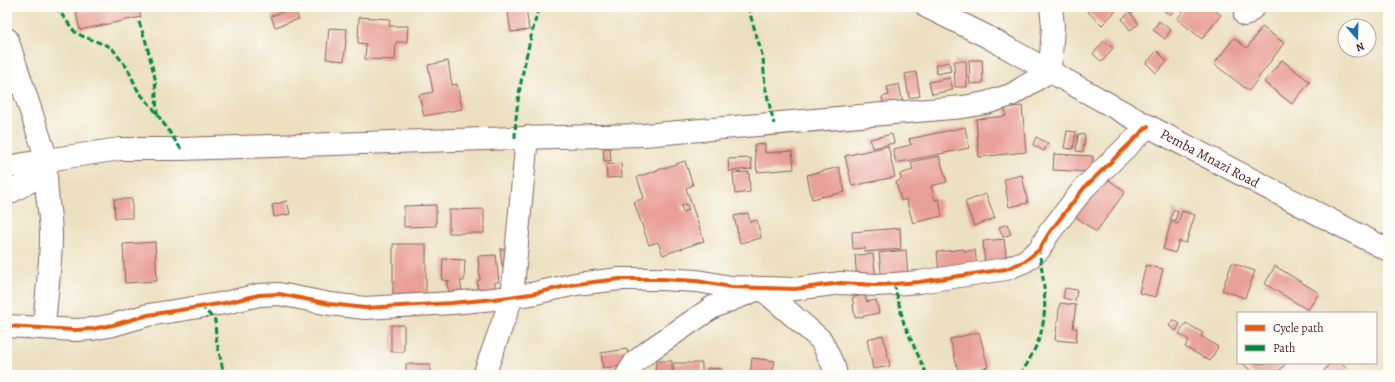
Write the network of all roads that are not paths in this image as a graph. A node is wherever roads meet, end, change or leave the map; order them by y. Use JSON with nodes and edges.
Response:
{"nodes":[{"id":1,"x":927,"y":7,"type":"edge"},
{"id":2,"x":1051,"y":7,"type":"edge"},
{"id":3,"x":7,"y":39,"type":"edge"},
{"id":4,"x":1050,"y":71,"type":"junction"},
{"id":5,"x":1148,"y":126,"type":"junction"},
{"id":6,"x":527,"y":138,"type":"junction"},
{"id":7,"x":46,"y":166,"type":"junction"},
{"id":8,"x":7,"y":167,"type":"edge"},
{"id":9,"x":7,"y":194,"type":"edge"},
{"id":10,"x":1388,"y":250,"type":"edge"},
{"id":11,"x":761,"y":288,"type":"junction"},
{"id":12,"x":512,"y":297,"type":"junction"},
{"id":13,"x":7,"y":326,"type":"edge"},
{"id":14,"x":44,"y":327,"type":"junction"},
{"id":15,"x":484,"y":374,"type":"edge"},
{"id":16,"x":627,"y":375,"type":"edge"},
{"id":17,"x":836,"y":375,"type":"edge"}],
"edges":[{"from":1,"to":4,"type":"street","name":"Pemba Mnazi Road"},
{"from":2,"to":4,"type":"street"},
{"from":3,"to":7,"type":"street"},
{"from":4,"to":5,"type":"street","name":"Pemba Mnazi Road"},
{"from":4,"to":6,"type":"street"},
{"from":5,"to":10,"type":"street","name":"Pemba Mnazi Road"},
{"from":5,"to":11,"type":"street"},
{"from":6,"to":7,"type":"street"},
{"from":6,"to":12,"type":"street"},
{"from":7,"to":8,"type":"street"},
{"from":7,"to":9,"type":"street"},
{"from":7,"to":14,"type":"street"},
{"from":11,"to":12,"type":"street"},
{"from":11,"to":16,"type":"street"},
{"from":11,"to":17,"type":"street"},
{"from":12,"to":14,"type":"street"},
{"from":12,"to":15,"type":"street"},
{"from":13,"to":14,"type":"street"}]}
